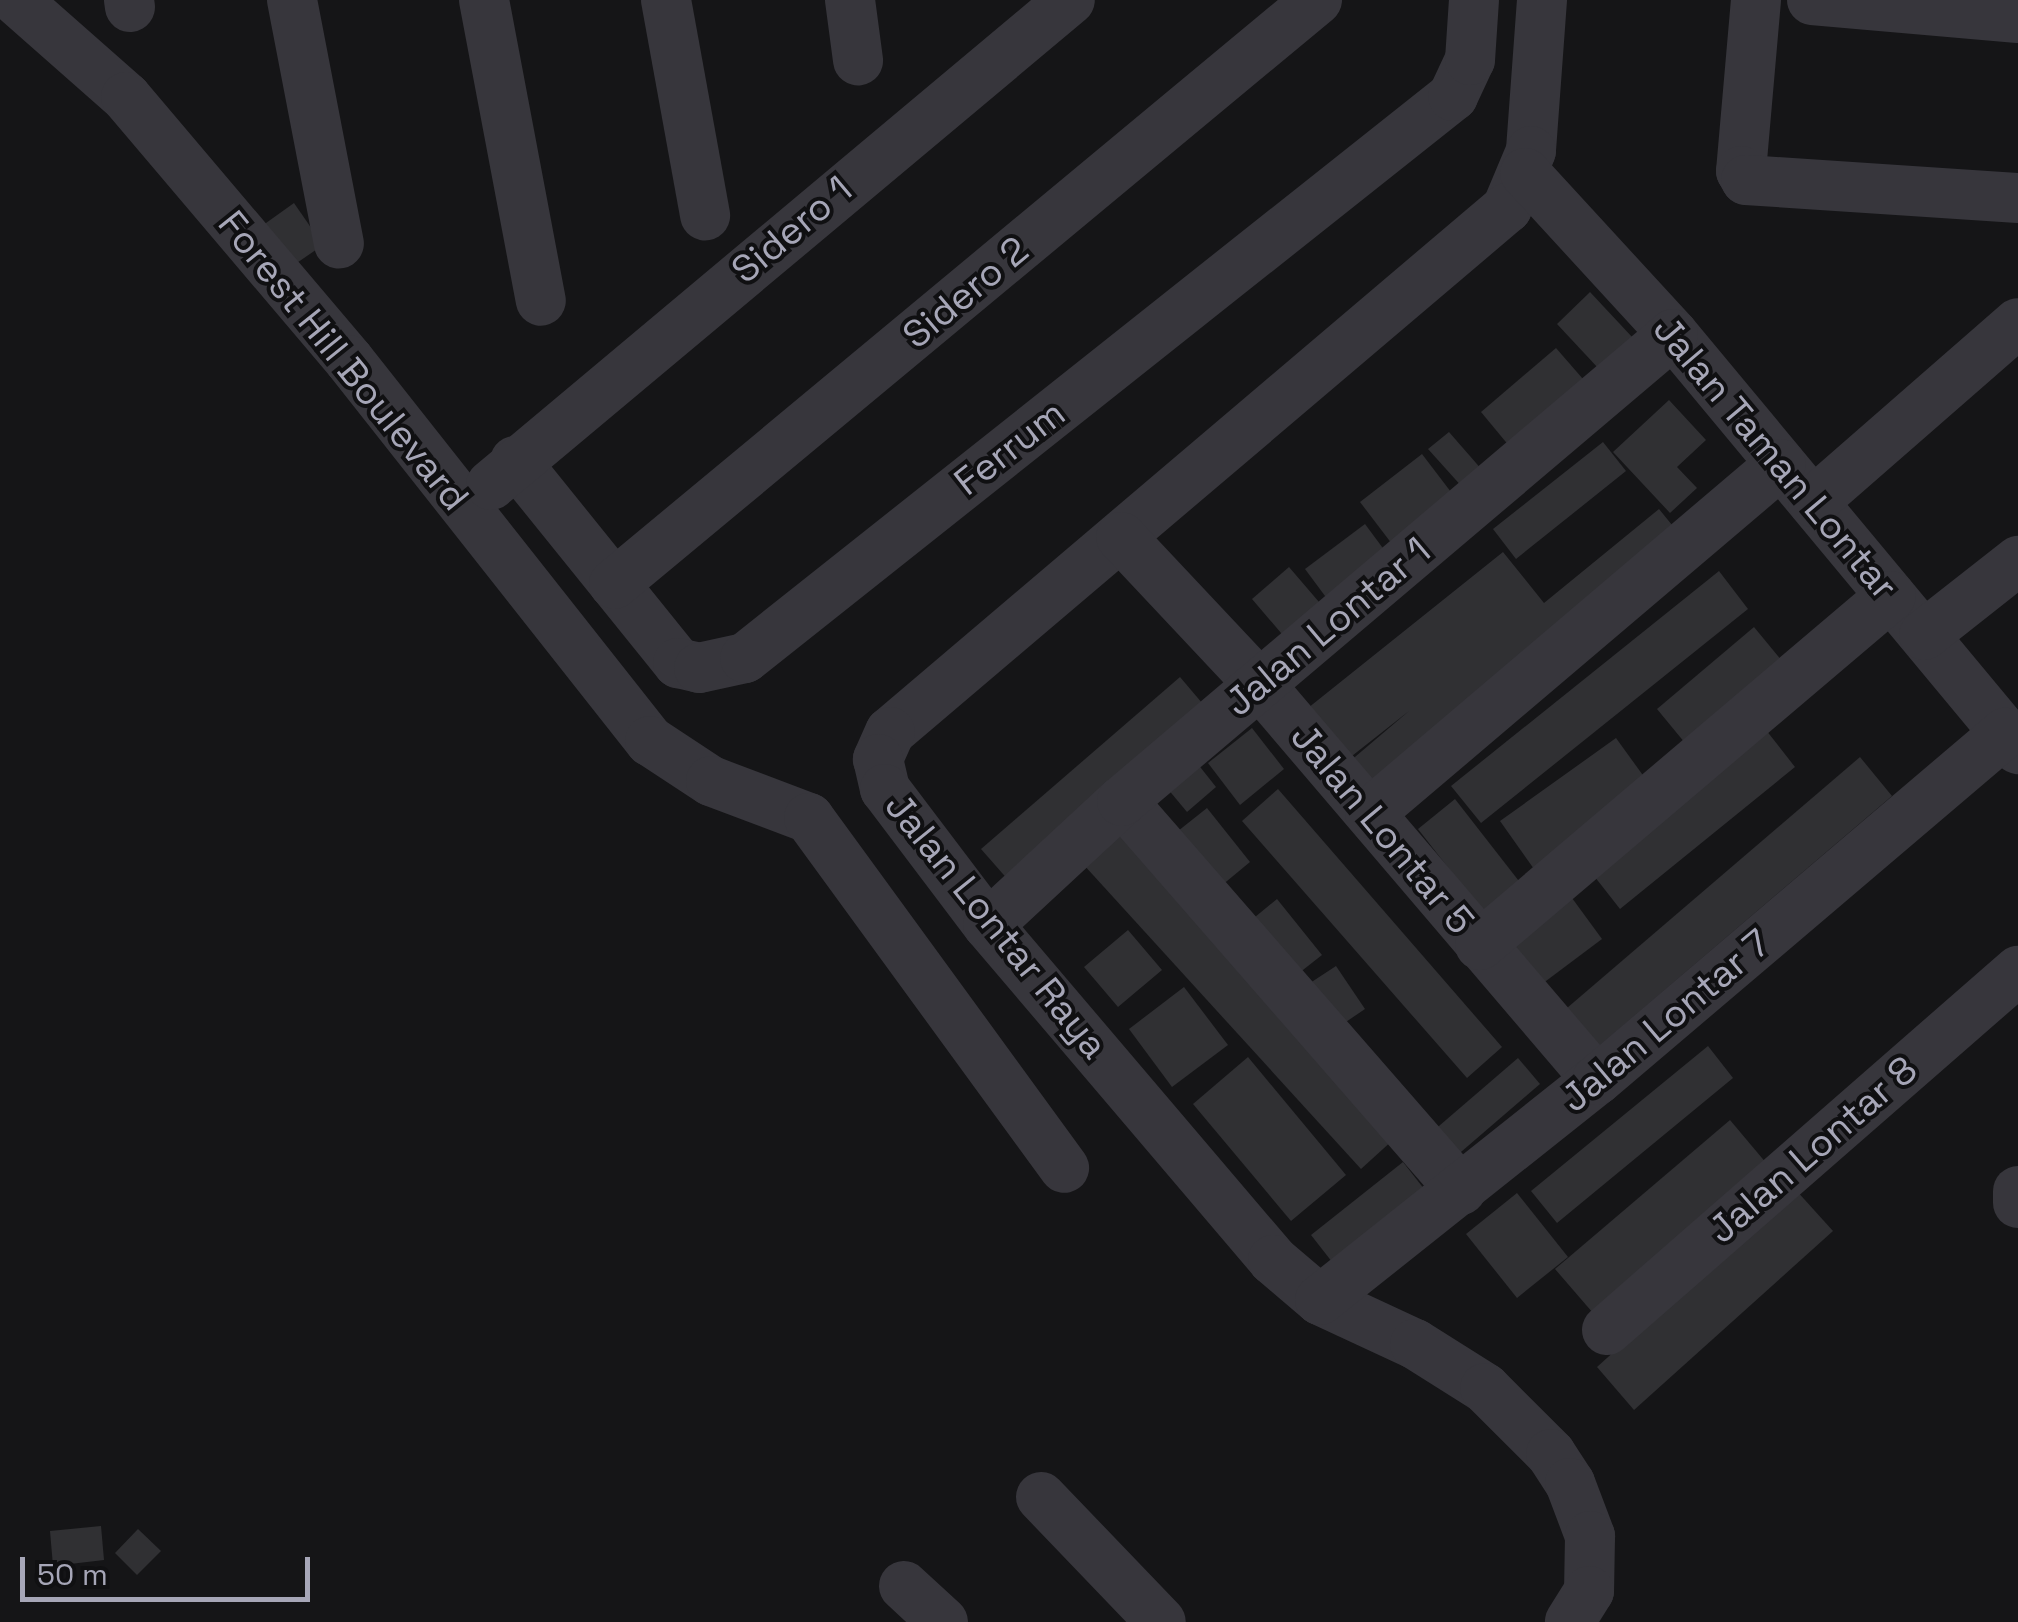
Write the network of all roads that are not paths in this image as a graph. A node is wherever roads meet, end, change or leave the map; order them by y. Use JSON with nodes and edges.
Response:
{"nodes":[{"id":1,"x":16,"y":0,"type":"edge"},
{"id":2,"x":292,"y":0,"type":"edge"},
{"id":3,"x":484,"y":0,"type":"edge"},
{"id":4,"x":666,"y":0,"type":"edge"},
{"id":5,"x":850,"y":0,"type":"edge"},
{"id":6,"x":1070,"y":0,"type":"edge"},
{"id":7,"x":1316,"y":0,"type":"edge"},
{"id":8,"x":1474,"y":0,"type":"edge"},
{"id":9,"x":1542,"y":0,"type":"edge"},
{"id":10,"x":1756,"y":0,"type":"edge"},
{"id":11,"x":1812,"y":0,"type":"edge"},
{"id":12,"x":2018,"y":18,"type":"edge"},
{"id":13,"x":858,"y":60,"type":"dead end"},
{"id":14,"x":1526,"y":172,"type":"junction"},
{"id":15,"x":2018,"y":198,"type":"edge"},
{"id":16,"x":705,"y":215,"type":"dead end"},
{"id":17,"x":339,"y":244,"type":"dead end"},
{"id":18,"x":541,"y":301,"type":"dead end"},
{"id":19,"x":2018,"y":324,"type":"edge"},
{"id":20,"x":1674,"y":334,"type":"junction"},
{"id":21,"x":515,"y":461,"type":"junction"},
{"id":22,"x":1781,"y":464,"type":"junction"},
{"id":23,"x":1813,"y":502,"type":"junction"},
{"id":24,"x":464,"y":513,"type":"junction"},
{"id":25,"x":1121,"y":537,"type":"junction"},
{"id":26,"x":2018,"y":561,"type":"edge"},
{"id":27,"x":614,"y":584,"type":"junction"},
{"id":28,"x":1891,"y":596,"type":"junction"},
{"id":29,"x":1924,"y":635,"type":"junction"},
{"id":30,"x":1260,"y":686,"type":"junction"},
{"id":31,"x":2012,"y":741,"type":"edge"},
{"id":32,"x":1122,"y":801,"type":"junction"},
{"id":33,"x":1370,"y":813,"type":"junction"},
{"id":34,"x":988,"y":925,"type":"junction"},
{"id":35,"x":1480,"y":945,"type":"junction"},
{"id":36,"x":2018,"y":971,"type":"edge"},
{"id":37,"x":1597,"y":1080,"type":"junction"},
{"id":38,"x":1064,"y":1168,"type":"dead end"},
{"id":39,"x":1461,"y":1190,"type":"junction"},
{"id":40,"x":2018,"y":1191,"type":"edge"},
{"id":41,"x":2018,"y":1203,"type":"edge"},
{"id":42,"x":1320,"y":1300,"type":"junction"},
{"id":43,"x":1607,"y":1330,"type":"dead end"},
{"id":44,"x":1041,"y":1497,"type":"dead end"},
{"id":45,"x":904,"y":1586,"type":"dead end"},
{"id":46,"x":943,"y":1622,"type":"edge"},
{"id":47,"x":1161,"y":1622,"type":"edge"},
{"id":48,"x":1570,"y":1622,"type":"edge"}],
"edges":[{"from":1,"to":24,"type":"street","name":"Forest Hill Boulevard"},
{"from":2,"to":17,"type":"street"},
{"from":3,"to":18,"type":"street"},
{"from":4,"to":16,"type":"street"},
{"from":5,"to":13,"type":"street"},
{"from":6,"to":21,"type":"street","name":"Sidero 1"},
{"from":7,"to":27,"type":"street","name":"Sidero 2"},
{"from":8,"to":27,"type":"street","name":"Ferrum"},
{"from":9,"to":14,"type":"street","name":"Jalan Lontar Raya"},
{"from":10,"to":15,"type":"street"},
{"from":11,"to":12,"type":"street"},
{"from":14,"to":20,"type":"street","name":"Jalan Taman Lontar"},
{"from":14,"to":25,"type":"street","name":"Jalan Lontar Raya"},
{"from":19,"to":23,"type":"street"},
{"from":20,"to":22,"type":"street","name":"Jalan Taman Lontar"},
{"from":20,"to":30,"type":"street","name":"Jalan Lontar 1"},
{"from":21,"to":24,"type":"street","name":"Sidero 1"},
{"from":21,"to":27,"type":"street","name":"Ferrum"},
{"from":22,"to":23,"type":"street","name":"Jalan Taman Lontar"},
{"from":22,"to":33,"type":"street"},
{"from":23,"to":28,"type":"street","name":"Jalan Taman Lontar"},
{"from":24,"to":38,"type":"street","name":"Forest Hill Boulevard"},
{"from":25,"to":30,"type":"street","name":"Jalan Lontar 5"},
{"from":25,"to":34,"type":"street","name":"Jalan Lontar Raya"},
{"from":26,"to":29,"type":"street"},
{"from":28,"to":29,"type":"street","name":"Jalan Taman Lontar"},
{"from":28,"to":35,"type":"street"},
{"from":29,"to":31,"type":"street","name":"Jalan Taman Lontar"},
{"from":30,"to":32,"type":"street","name":"Jalan Lontar 1"},
{"from":30,"to":33,"type":"street","name":"Jalan Lontar 5"},
{"from":31,"to":37,"type":"street","name":"Jalan Lontar 7"},
{"from":32,"to":34,"type":"street","name":"Jalan Lontar 1"},
{"from":32,"to":39,"type":"street"},
{"from":33,"to":35,"type":"street","name":"Jalan Lontar 5"},
{"from":34,"to":42,"type":"street","name":"Jalan Lontar Raya"},
{"from":35,"to":37,"type":"street","name":"Jalan Lontar 5"},
{"from":36,"to":43,"type":"street","name":"Jalan Lontar 8"},
{"from":37,"to":39,"type":"street","name":"Jalan Lontar 7"},
{"from":39,"to":42,"type":"street","name":"Jalan Lontar 7"},
{"from":40,"to":41,"type":"street"},
{"from":42,"to":48,"type":"street","name":"Jalan Lontar Raya"},
{"from":44,"to":47,"type":"street"},
{"from":45,"to":46,"type":"street"}]}
